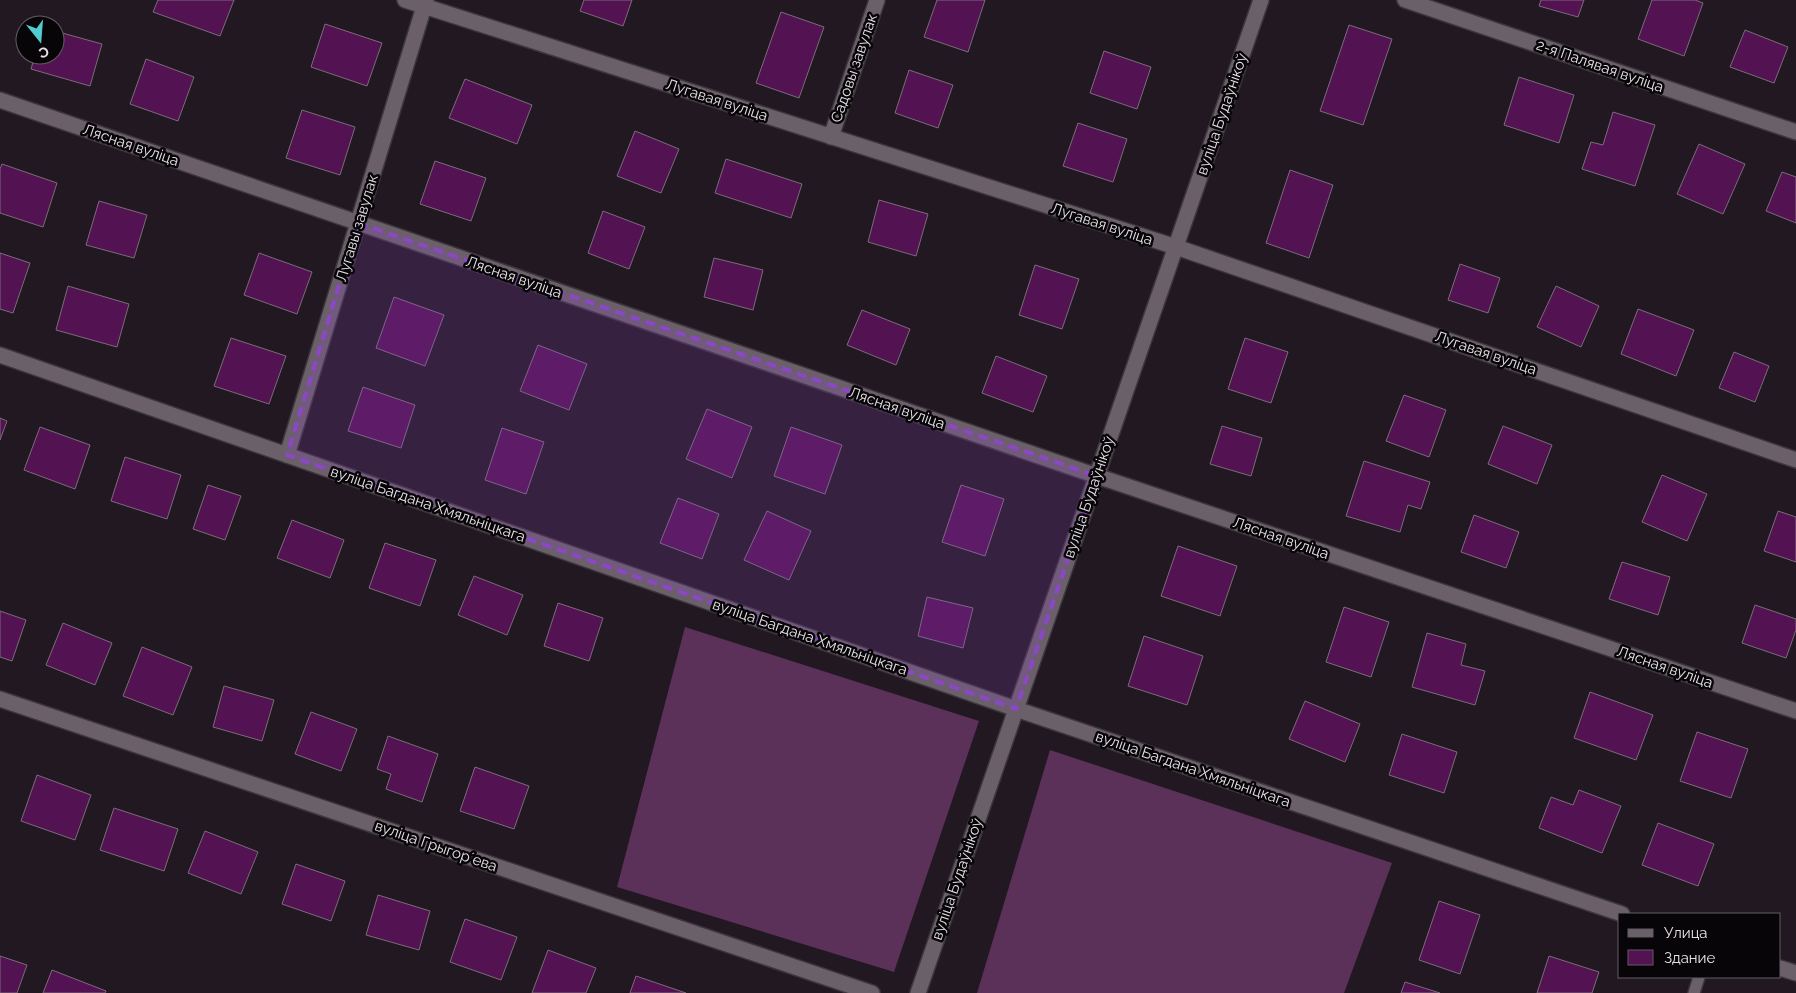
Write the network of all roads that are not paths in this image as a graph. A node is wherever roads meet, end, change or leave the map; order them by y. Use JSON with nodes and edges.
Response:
{"nodes":[{"id":1,"x":405,"y":0,"type":"edge"},
{"id":2,"x":877,"y":0,"type":"edge"},
{"id":3,"x":1261,"y":0,"type":"edge"},
{"id":4,"x":1405,"y":0,"type":"edge"},
{"id":5,"x":425,"y":3,"type":"edge"},
{"id":6,"x":0,"y":100,"type":"edge"},
{"id":7,"x":1796,"y":132,"type":"edge"},
{"id":8,"x":831,"y":137,"type":"junction"},
{"id":9,"x":358,"y":223,"type":"junction"},
{"id":10,"x":1176,"y":247,"type":"junction"},
{"id":11,"x":0,"y":355,"type":"edge"},
{"id":12,"x":287,"y":455,"type":"junction"},
{"id":13,"x":1796,"y":460,"type":"edge"},
{"id":14,"x":1097,"y":476,"type":"junction"},
{"id":15,"x":0,"y":699,"type":"edge"},
{"id":16,"x":1016,"y":709,"type":"junction"},
{"id":17,"x":1796,"y":711,"type":"edge"},
{"id":18,"x":1619,"y":913,"type":"edge"},
{"id":19,"x":1781,"y":968,"type":"edge"},
{"id":20,"x":1796,"y":973,"type":"edge"},
{"id":21,"x":1700,"y":978,"type":"edge"},
{"id":22,"x":872,"y":993,"type":"edge"},
{"id":23,"x":918,"y":993,"type":"edge"},
{"id":24,"x":1694,"y":993,"type":"edge"}],
"edges":[{"from":1,"to":5,"type":"street","name":"Лугавая вуліца"},
{"from":2,"to":8,"type":"street","name":"Садовы завулак"},
{"from":3,"to":10,"type":"street","name":"вуліца Будаўнікоў"},
{"from":4,"to":7,"type":"street","name":"2-я Палявая вуліца"},
{"from":5,"to":8,"type":"street","name":"Лугавая вуліца"},
{"from":5,"to":9,"type":"street","name":"Лугавы завулак"},
{"from":6,"to":9,"type":"street","name":"Лясная вуліца"},
{"from":8,"to":10,"type":"street","name":"Лугавая вуліца"},
{"from":9,"to":12,"type":"street","name":"Лугавы завулак"},
{"from":9,"to":14,"type":"street","name":"Лясная вуліца"},
{"from":10,"to":13,"type":"street","name":"Лугавая вуліца"},
{"from":10,"to":14,"type":"street","name":"вуліца Будаўнікоў"},
{"from":11,"to":12,"type":"street","name":"вуліца Багдана Хмяльніцкага"},
{"from":12,"to":16,"type":"street","name":"вуліца Багдана Хмяльніцкага"},
{"from":14,"to":16,"type":"street","name":"вуліца Будаўнікоў"},
{"from":14,"to":17,"type":"street","name":"Лясная вуліца"},
{"from":15,"to":22,"type":"street","name":"вуліца Грыгорʼева"},
{"from":16,"to":18,"type":"street","name":"вуліца Багдана Хмяльніцкага"},
{"from":16,"to":23,"type":"street","name":"вуліца Будаўнікоў"},
{"from":19,"to":20,"type":"street"},
{"from":21,"to":24,"type":"lane"}]}
